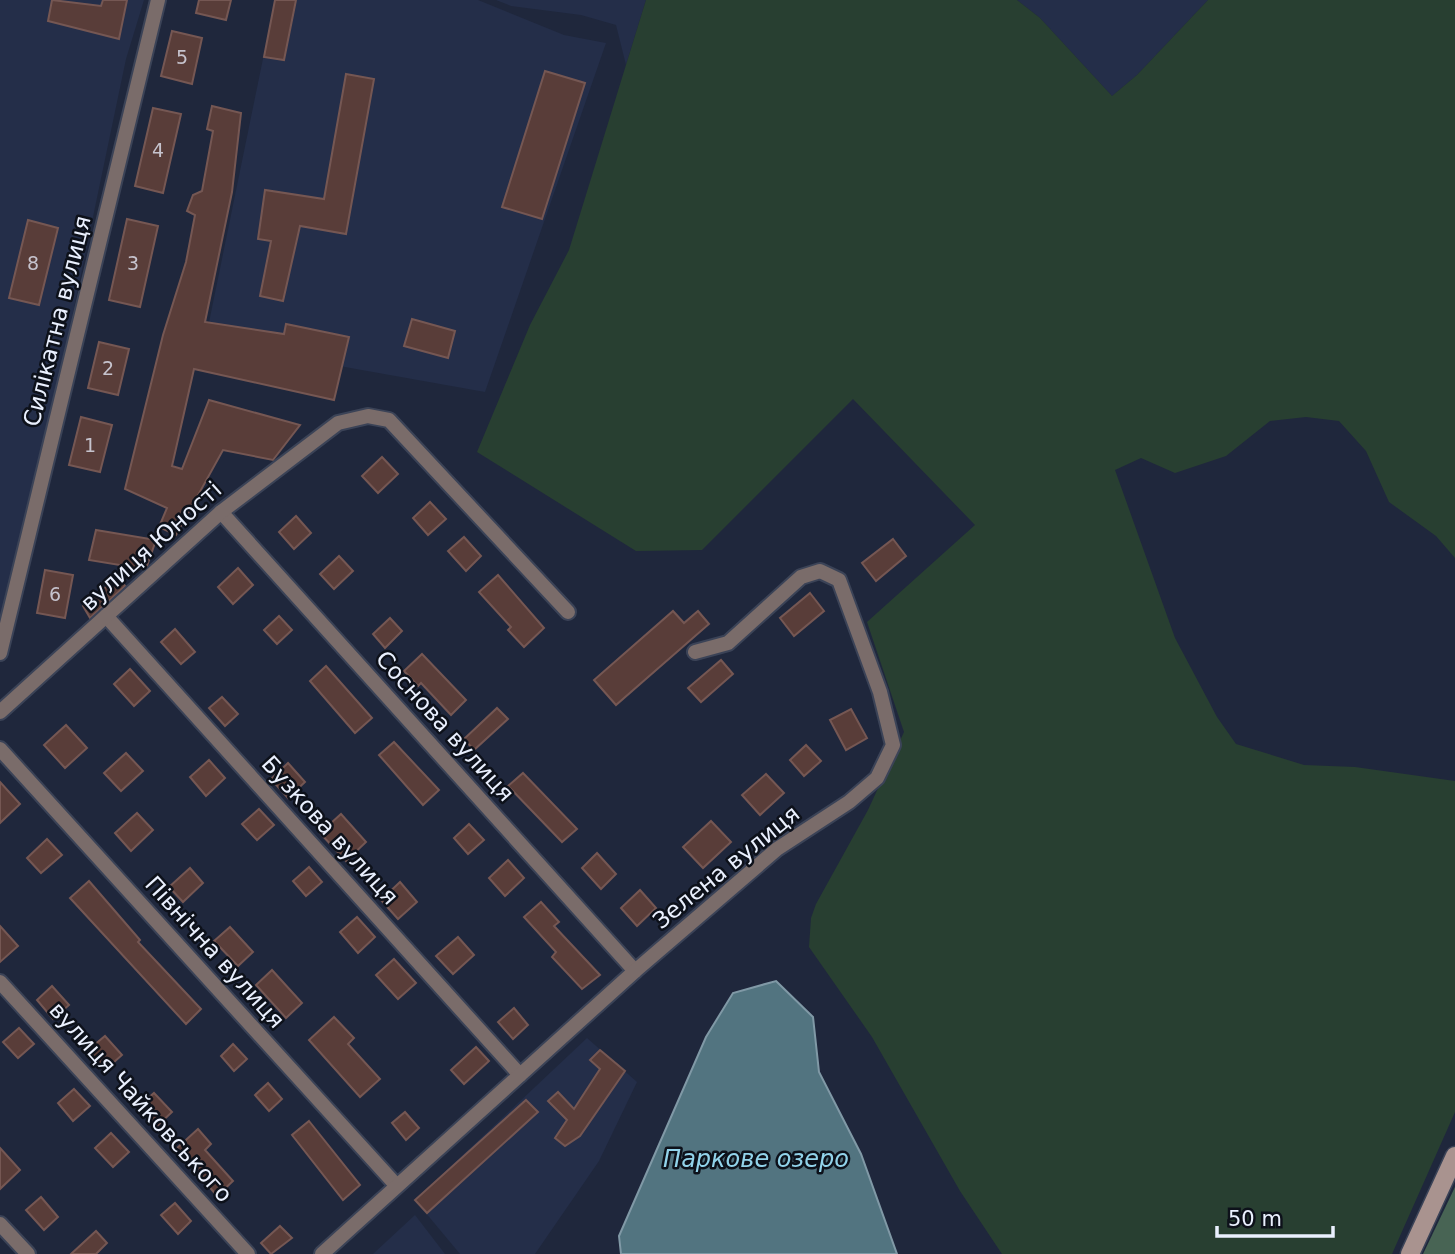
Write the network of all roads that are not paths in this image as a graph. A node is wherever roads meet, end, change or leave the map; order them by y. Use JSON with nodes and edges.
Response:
{"nodes":[{"id":1,"x":158,"y":0,"type":"edge"},
{"id":2,"x":221,"y":512,"type":"junction"},
{"id":3,"x":568,"y":612,"type":"dead end"},
{"id":4,"x":106,"y":616,"type":"junction"},
{"id":5,"x":695,"y":652,"type":"dead end"},
{"id":6,"x":0,"y":653,"type":"edge"},
{"id":7,"x":0,"y":712,"type":"edge"},
{"id":8,"x":0,"y":749,"type":"edge"},
{"id":9,"x":635,"y":971,"type":"junction"},
{"id":10,"x":0,"y":982,"type":"edge"},
{"id":11,"x":520,"y":1075,"type":"junction"},
{"id":12,"x":1455,"y":1156,"type":"edge"},
{"id":13,"x":396,"y":1185,"type":"junction"},
{"id":14,"x":0,"y":1224,"type":"edge"},
{"id":15,"x":28,"y":1254,"type":"edge"},
{"id":16,"x":248,"y":1254,"type":"edge"},
{"id":17,"x":323,"y":1254,"type":"edge"},
{"id":18,"x":1410,"y":1254,"type":"edge"}],
"edges":[{"from":1,"to":6,"type":"street","name":"Силікатна вулиця"},
{"from":2,"to":3,"type":"street","name":"вулиця Юності"},
{"from":2,"to":4,"type":"street","name":"вулиця Юності"},
{"from":2,"to":9,"type":"street","name":"Соснова вулиця"},
{"from":4,"to":7,"type":"street","name":"вулиця Юності"},
{"from":4,"to":11,"type":"street","name":"Бузкова вулиця"},
{"from":5,"to":9,"type":"street","name":"Зелена вулиця"},
{"from":8,"to":13,"type":"street","name":"Північна вулиця"},
{"from":9,"to":11,"type":"street","name":"Зелена вулиця"},
{"from":10,"to":16,"type":"street","name":"вулиця Чайковського"},
{"from":11,"to":13,"type":"street","name":"Зелена вулиця"},
{"from":12,"to":18,"type":"main road"},
{"from":13,"to":17,"type":"street","name":"Зелена вулиця"},
{"from":14,"to":15,"type":"street"}]}
